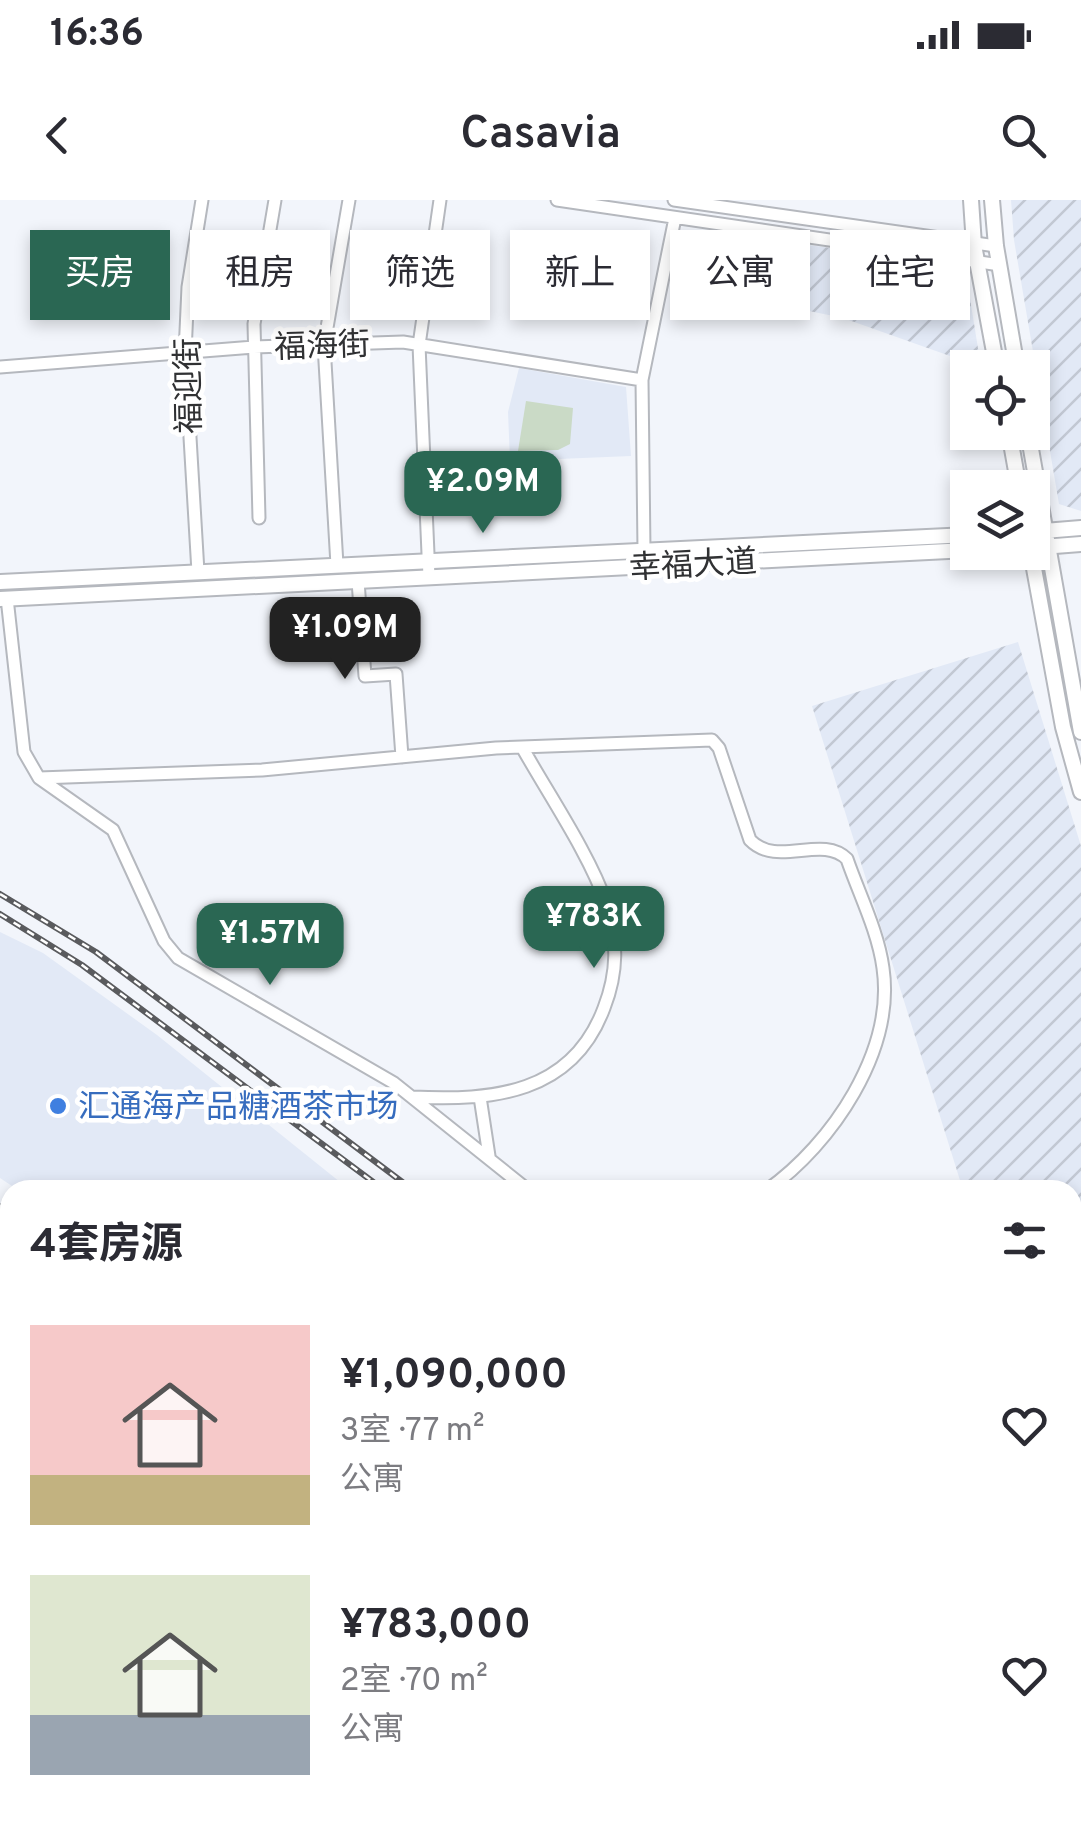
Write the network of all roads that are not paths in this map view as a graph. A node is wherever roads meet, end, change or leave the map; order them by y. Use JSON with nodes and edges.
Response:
{"nodes":[{"id":1,"x":202,"y":200,"type":"edge"},
{"id":2,"x":275,"y":200,"type":"edge"},
{"id":3,"x":349,"y":200,"type":"edge"},
{"id":4,"x":440,"y":200,"type":"edge"},
{"id":5,"x":557,"y":200,"type":"edge"},
{"id":6,"x":674,"y":200,"type":"edge"},
{"id":7,"x":971,"y":200,"type":"edge"},
{"id":8,"x":992,"y":200,"type":"edge"},
{"id":9,"x":675,"y":218,"type":"junction"},
{"id":10,"x":974,"y":246,"type":"junction"},
{"id":11,"x":996,"y":246,"type":"junction"},
{"id":12,"x":978,"y":263,"type":"junction"},
{"id":13,"x":1000,"y":265,"type":"junction"},
{"id":14,"x":324,"y":345,"type":"junction"},
{"id":15,"x":419,"y":345,"type":"junction"},
{"id":16,"x":254,"y":348,"type":"junction"},
{"id":17,"x":994,"y":350,"type":"edge"},
{"id":18,"x":1014,"y":350,"type":"edge"},
{"id":19,"x":185,"y":353,"type":"junction"},
{"id":20,"x":0,"y":367,"type":"edge"},
{"id":21,"x":642,"y":380,"type":"junction"},
{"id":22,"x":259,"y":518,"type":"dead end"},
{"id":23,"x":1081,"y":528,"type":"edge"},
{"id":24,"x":950,"y":536,"type":"edge"},
{"id":25,"x":1050,"y":538,"type":"edge"},
{"id":26,"x":1050,"y":543,"type":"edge"},
{"id":27,"x":1081,"y":544,"type":"edge"},
{"id":28,"x":644,"y":550,"type":"junction"},
{"id":29,"x":950,"y":551,"type":"edge"},
{"id":30,"x":337,"y":565,"type":"junction"},
{"id":31,"x":429,"y":569,"type":"junction"},
{"id":32,"x":1042,"y":570,"type":"edge"},
{"id":33,"x":1044,"y":570,"type":"edge"},
{"id":34,"x":198,"y":572,"type":"junction"},
{"id":35,"x":358,"y":580,"type":"junction"},
{"id":36,"x":0,"y":582,"type":"edge"},
{"id":37,"x":4,"y":599,"type":"edge"},
{"id":38,"x":1081,"y":732,"type":"edge"},
{"id":39,"x":522,"y":747,"type":"junction"},
{"id":40,"x":402,"y":757,"type":"junction"},
{"id":41,"x":40,"y":778,"type":"junction"},
{"id":42,"x":1081,"y":792,"type":"edge"},
{"id":43,"x":412,"y":1097,"type":"junction"},
{"id":44,"x":480,"y":1097,"type":"junction"},
{"id":45,"x":489,"y":1156,"type":"junction"},
{"id":46,"x":517,"y":1180,"type":"edge"},
{"id":47,"x":780,"y":1180,"type":"edge"}],
"edges":[{"from":1,"to":19,"type":"street","name":"福迎街"},
{"from":2,"to":16,"type":"street"},
{"from":3,"to":14,"type":"street"},
{"from":4,"to":15,"type":"street"},
{"from":5,"to":9,"type":"street"},
{"from":6,"to":10,"type":"street"},
{"from":7,"to":10,"type":"main road"},
{"from":8,"to":11,"type":"main road"},
{"from":9,"to":12,"type":"street"},
{"from":9,"to":21,"type":"street"},
{"from":10,"to":11,"type":"street"},
{"from":10,"to":12,"type":"main road"},
{"from":11,"to":13,"type":"main road"},
{"from":12,"to":13,"type":"street"},
{"from":12,"to":17,"type":"main road"},
{"from":13,"to":18,"type":"main road"},
{"from":14,"to":15,"type":"street","name":"福海街"},
{"from":14,"to":16,"type":"street","name":"福海街"},
{"from":14,"to":30,"type":"street"},
{"from":15,"to":21,"type":"street","name":"福海街"},
{"from":15,"to":31,"type":"street"},
{"from":16,"to":19,"type":"street","name":"福海街"},
{"from":16,"to":22,"type":"street"},
{"from":19,"to":20,"type":"street","name":"福海街"},
{"from":19,"to":34,"type":"street","name":"福迎街"},
{"from":21,"to":28,"type":"street"},
{"from":23,"to":25,"type":"main road"},
{"from":24,"to":28,"type":"main road","name":"幸福大道"},
{"from":26,"to":27,"type":"main road"},
{"from":28,"to":31,"type":"main road","name":"幸福大道"},
{"from":29,"to":31,"type":"main road","name":"幸福大道"},
{"from":30,"to":31,"type":"main road","name":"幸福大道"},
{"from":30,"to":34,"type":"main road","name":"幸福大道"},
{"from":31,"to":35,"type":"main road","name":"幸福大道"},
{"from":32,"to":42,"type":"main road"},
{"from":33,"to":38,"type":"main road"},
{"from":34,"to":36,"type":"main road","name":"幸福大道"},
{"from":35,"to":37,"type":"main road","name":"幸福大道"},
{"from":35,"to":40,"type":"street"},
{"from":37,"to":41,"type":"street"},
{"from":39,"to":40,"type":"street"},
{"from":39,"to":44,"type":"street"},
{"from":39,"to":47,"type":"street"},
{"from":40,"to":41,"type":"street"},
{"from":41,"to":43,"type":"street"},
{"from":43,"to":44,"type":"street"},
{"from":43,"to":45,"type":"street"},
{"from":44,"to":45,"type":"street"},
{"from":45,"to":46,"type":"street"}]}
